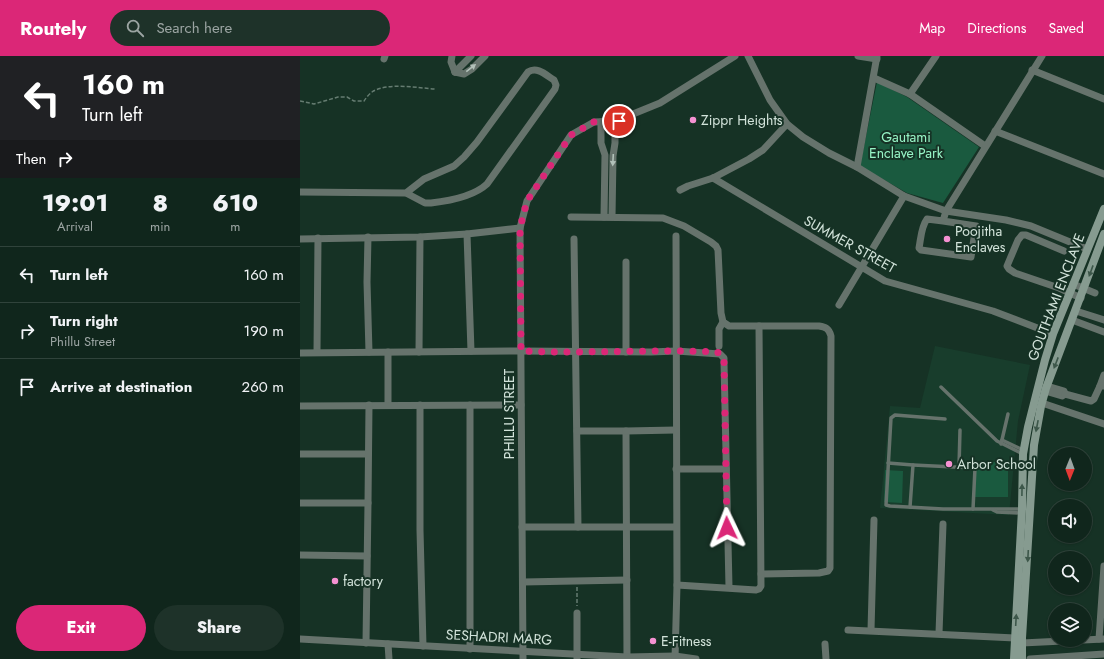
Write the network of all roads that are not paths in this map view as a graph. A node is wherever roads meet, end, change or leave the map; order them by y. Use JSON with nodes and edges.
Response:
{"nodes":[{"id":1,"x":452,"y":56,"type":"edge"},
{"id":2,"x":471,"y":56,"type":"edge"},
{"id":3,"x":485,"y":56,"type":"edge"},
{"id":4,"x":735,"y":56,"type":"edge"},
{"id":5,"x":748,"y":56,"type":"edge"},
{"id":6,"x":858,"y":56,"type":"edge"},
{"id":7,"x":936,"y":56,"type":"edge"},
{"id":8,"x":1042,"y":56,"type":"edge"},
{"id":9,"x":877,"y":58,"type":"edge"},
{"id":10,"x":1032,"y":70,"type":"junction"},
{"id":11,"x":455,"y":72,"type":"junction"},
{"id":12,"x":874,"y":78,"type":"junction"},
{"id":13,"x":910,"y":94,"type":"junction"},
{"id":14,"x":1104,"y":99,"type":"edge"},
{"id":15,"x":615,"y":121,"type":"junction"},
{"id":16,"x":601,"y":122,"type":"junction"},
{"id":17,"x":787,"y":124,"type":"junction"},
{"id":18,"x":994,"y":131,"type":"junction"},
{"id":19,"x":985,"y":146,"type":"junction"},
{"id":20,"x":857,"y":167,"type":"junction"},
{"id":21,"x":1104,"y":174,"type":"edge"},
{"id":22,"x":713,"y":178,"type":"junction"},
{"id":23,"x":680,"y":190,"type":"dead end"},
{"id":24,"x":300,"y":192,"type":"edge"},
{"id":25,"x":406,"y":193,"type":"junction"},
{"id":26,"x":904,"y":196,"type":"junction"},
{"id":27,"x":1104,"y":209,"type":"edge"},
{"id":28,"x":946,"y":211,"type":"junction"},
{"id":29,"x":571,"y":217,"type":"dead end"},
{"id":30,"x":608,"y":217,"type":"junction"},
{"id":31,"x":943,"y":221,"type":"junction"},
{"id":32,"x":520,"y":228,"type":"junction"},
{"id":33,"x":467,"y":234,"type":"junction"},
{"id":34,"x":1104,"y":234,"type":"edge"},
{"id":35,"x":676,"y":236,"type":"dead end"},
{"id":36,"x":368,"y":237,"type":"junction"},
{"id":37,"x":420,"y":237,"type":"junction"},
{"id":38,"x":318,"y":238,"type":"junction"},
{"id":39,"x":300,"y":239,"type":"edge"},
{"id":40,"x":574,"y":239,"type":"dead end"},
{"id":41,"x":1088,"y":249,"type":"junction"},
{"id":42,"x":1064,"y":251,"type":"dead end"},
{"id":43,"x":626,"y":262,"type":"dead end"},
{"id":44,"x":861,"y":267,"type":"junction"},
{"id":45,"x":1073,"y":284,"type":"junction"},
{"id":46,"x":1084,"y":288,"type":"junction"},
{"id":47,"x":1069,"y":293,"type":"junction"},
{"id":48,"x":1095,"y":293,"type":"dead end"},
{"id":49,"x":1080,"y":298,"type":"junction"},
{"id":50,"x":839,"y":305,"type":"dead end"},
{"id":51,"x":1076,"y":311,"type":"junction"},
{"id":52,"x":1072,"y":320,"type":"junction"},
{"id":53,"x":1104,"y":320,"type":"edge"},
{"id":54,"x":723,"y":322,"type":"junction"},
{"id":55,"x":759,"y":326,"type":"junction"},
{"id":56,"x":1104,"y":332,"type":"edge"},
{"id":57,"x":1053,"y":334,"type":"junction"},
{"id":58,"x":719,"y":346,"type":"dead end"},
{"id":59,"x":471,"y":351,"type":"junction"},
{"id":60,"x":521,"y":351,"type":"junction"},
{"id":61,"x":676,"y":351,"type":"junction"},
{"id":62,"x":300,"y":352,"type":"edge"},
{"id":63,"x":317,"y":352,"type":"junction"},
{"id":64,"x":369,"y":352,"type":"junction"},
{"id":65,"x":388,"y":352,"type":"junction"},
{"id":66,"x":419,"y":352,"type":"junction"},
{"id":67,"x":576,"y":352,"type":"junction"},
{"id":68,"x":626,"y":352,"type":"junction"},
{"id":69,"x":1104,"y":376,"type":"edge"},
{"id":70,"x":1102,"y":386,"type":"edge"},
{"id":71,"x":941,"y":387,"type":"dead end"},
{"id":72,"x":1046,"y":388,"type":"junction"},
{"id":73,"x":1042,"y":403,"type":"junction"},
{"id":74,"x":369,"y":405,"type":"junction"},
{"id":75,"x":388,"y":405,"type":"junction"},
{"id":76,"x":420,"y":405,"type":"junction"},
{"id":77,"x":470,"y":405,"type":"junction"},
{"id":78,"x":522,"y":405,"type":"junction"},
{"id":79,"x":300,"y":406,"type":"edge"},
{"id":80,"x":1008,"y":414,"type":"dead end"},
{"id":81,"x":945,"y":419,"type":"dead end"},
{"id":82,"x":1104,"y":424,"type":"edge"},
{"id":83,"x":676,"y":430,"type":"junction"},
{"id":84,"x":960,"y":430,"type":"dead end"},
{"id":85,"x":577,"y":431,"type":"junction"},
{"id":86,"x":626,"y":431,"type":"junction"},
{"id":87,"x":1002,"y":442,"type":"junction"},
{"id":88,"x":1023,"y":452,"type":"junction"},
{"id":89,"x":300,"y":454,"type":"edge"},
{"id":90,"x":368,"y":454,"type":"junction"},
{"id":91,"x":888,"y":463,"type":"junction"},
{"id":92,"x":975,"y":463,"type":"dead end"},
{"id":93,"x":913,"y":465,"type":"junction"},
{"id":94,"x":959,"y":467,"type":"junction"},
{"id":95,"x":726,"y":468,"type":"junction"},
{"id":96,"x":974,"y":468,"type":"junction"},
{"id":97,"x":676,"y":469,"type":"junction"},
{"id":98,"x":300,"y":503,"type":"edge"},
{"id":99,"x":368,"y":503,"type":"junction"},
{"id":100,"x":910,"y":507,"type":"junction"},
{"id":101,"x":973,"y":509,"type":"junction"},
{"id":102,"x":1022,"y":511,"type":"junction"},
{"id":103,"x":874,"y":520,"type":"dead end"},
{"id":104,"x":942,"y":524,"type":"dead end"},
{"id":105,"x":522,"y":527,"type":"junction"},
{"id":106,"x":578,"y":527,"type":"junction"},
{"id":107,"x":628,"y":527,"type":"junction"},
{"id":108,"x":676,"y":527,"type":"junction"},
{"id":109,"x":300,"y":555,"type":"edge"},
{"id":110,"x":367,"y":556,"type":"junction"},
{"id":111,"x":1104,"y":566,"type":"edge"},
{"id":112,"x":761,"y":574,"type":"junction"},
{"id":113,"x":627,"y":580,"type":"junction"},
{"id":114,"x":522,"y":582,"type":"junction"},
{"id":115,"x":677,"y":585,"type":"junction"},
{"id":116,"x":729,"y":587,"type":"junction"},
{"id":117,"x":577,"y":614,"type":"road end"},
{"id":118,"x":848,"y":630,"type":"dead end"},
{"id":119,"x":871,"y":630,"type":"junction"},
{"id":120,"x":939,"y":633,"type":"junction"},
{"id":121,"x":300,"y":639,"type":"edge"},
{"id":122,"x":1102,"y":639,"type":"edge"},
{"id":123,"x":1019,"y":640,"type":"junction"},
{"id":124,"x":366,"y":643,"type":"junction"},
{"id":125,"x":388,"y":644,"type":"junction"},
{"id":126,"x":825,"y":644,"type":"dead end"},
{"id":127,"x":422,"y":646,"type":"junction"},
{"id":128,"x":470,"y":649,"type":"junction"},
{"id":129,"x":1104,"y":654,"type":"edge"},
{"id":130,"x":523,"y":655,"type":"edge"},
{"id":131,"x":577,"y":657,"type":"edge"},
{"id":132,"x":675,"y":657,"type":"edge"},
{"id":133,"x":627,"y":658,"type":"edge"},
{"id":134,"x":389,"y":659,"type":"edge"},
{"id":135,"x":696,"y":659,"type":"edge"},
{"id":136,"x":826,"y":659,"type":"edge"},
{"id":137,"x":1014,"y":659,"type":"edge"},
{"id":138,"x":1022,"y":659,"type":"edge"},
{"id":139,"x":1030,"y":659,"type":"edge"}],
"edges":[{"from":1,"to":11,"type":"street"},
{"from":2,"to":11,"type":"street"},
{"from":11,"to":3,"type":"street","one_way":true},
{"from":4,"to":15,"type":"street","name":"PHILLU STREET"},
{"from":5,"to":17,"type":"street"},
{"from":6,"to":9,"type":"street"},
{"from":7,"to":13,"type":"street"},
{"from":8,"to":10,"type":"street"},
{"from":9,"to":12,"type":"street"},
{"from":10,"to":14,"type":"street"},
{"from":10,"to":18,"type":"street"},
{"from":12,"to":13,"type":"street"},
{"from":12,"to":20,"type":"street"},
{"from":13,"to":19,"type":"street"},
{"from":15,"to":16,"type":"street","name":"PHILLU STREET"},
{"from":15,"to":30,"type":"street","one_way":true},
{"from":16,"to":30,"type":"street"},
{"from":16,"to":32,"type":"street","name":"PHILLU STREET"},
{"from":17,"to":20,"type":"street"},
{"from":17,"to":22,"type":"street"},
{"from":18,"to":19,"type":"street"},
{"from":18,"to":21,"type":"street"},
{"from":19,"to":28,"type":"street"},
{"from":20,"to":26,"type":"street"},
{"from":22,"to":23,"type":"street"},
{"from":22,"to":44,"type":"street","name":"SUMMER STREET"},
{"from":24,"to":25,"type":"street"},
{"from":25,"to":25,"type":"street"},
{"from":26,"to":28,"type":"street"},
{"from":26,"to":44,"type":"street"},
{"from":27,"to":41,"type":"street","name":"GOUTHAMI ENCLAVE"},
{"from":28,"to":31,"type":"street"},
{"from":28,"to":41,"type":"street"},
{"from":29,"to":30,"type":"street"},
{"from":30,"to":54,"type":"street"},
{"from":31,"to":31,"type":"street"},
{"from":32,"to":33,"type":"street"},
{"from":32,"to":60,"type":"street","name":"PHILLU STREET"},
{"from":33,"to":37,"type":"street"},
{"from":33,"to":59,"type":"street"},
{"from":34,"to":46,"type":"street","name":"GOUTHAMI ENCLAVE","one_way":true},
{"from":35,"to":61,"type":"street"},
{"from":36,"to":37,"type":"street"},
{"from":36,"to":38,"type":"street"},
{"from":36,"to":64,"type":"street"},
{"from":37,"to":66,"type":"street"},
{"from":38,"to":39,"type":"street"},
{"from":38,"to":63,"type":"street"},
{"from":40,"to":67,"type":"street"},
{"from":41,"to":45,"type":"street","name":"GOUTHAMI ENCLAVE"},
{"from":42,"to":47,"type":"street"},
{"from":43,"to":68,"type":"street"},
{"from":44,"to":50,"type":"street"},
{"from":44,"to":57,"type":"street","name":"SUMMER STREET"},
{"from":45,"to":46,"type":"street"},
{"from":45,"to":47,"type":"street","name":"GOUTHAMI ENCLAVE"},
{"from":46,"to":48,"type":"street"},
{"from":46,"to":49,"type":"street","name":"GOUTHAMI ENCLAVE"},
{"from":47,"to":49,"type":"street"},
{"from":47,"to":57,"type":"street","name":"GOUTHAMI ENCLAVE"},
{"from":49,"to":51,"type":"street","name":"GOUTHAMI ENCLAVE"},
{"from":51,"to":52,"type":"street","name":"GOUTHAMI ENCLAVE"},
{"from":51,"to":53,"type":"street"},
{"from":52,"to":56,"type":"street"},
{"from":52,"to":72,"type":"street","name":"GOUTHAMI ENCLAVE","one_way":true},
{"from":54,"to":55,"type":"street"},
{"from":54,"to":58,"type":"street"},
{"from":55,"to":112,"type":"street"},
{"from":55,"to":112,"type":"street"},
{"from":57,"to":88,"type":"street","name":"GOUTHAMI ENCLAVE"},
{"from":59,"to":60,"type":"street"},
{"from":59,"to":66,"type":"street"},
{"from":60,"to":67,"type":"street"},
{"from":60,"to":78,"type":"street","name":"PHILLU STREET"},
{"from":61,"to":68,"type":"street"},
{"from":61,"to":83,"type":"street"},
{"from":61,"to":95,"type":"street"},
{"from":62,"to":63,"type":"street"},
{"from":63,"to":64,"type":"street"},
{"from":64,"to":65,"type":"street"},
{"from":65,"to":66,"type":"street"},
{"from":65,"to":75,"type":"street"},
{"from":67,"to":68,"type":"street"},
{"from":67,"to":85,"type":"street"},
{"from":69,"to":70,"type":"street"},
{"from":70,"to":72,"type":"street"},
{"from":71,"to":87,"type":"lane"},
{"from":72,"to":73,"type":"street","name":"GOUTHAMI ENCLAVE"},
{"from":73,"to":82,"type":"street"},
{"from":73,"to":123,"type":"street","name":"GOUTHAMI ENCLAVE","one_way":true},
{"from":74,"to":75,"type":"street"},
{"from":74,"to":79,"type":"street"},
{"from":74,"to":90,"type":"street"},
{"from":75,"to":76,"type":"street"},
{"from":76,"to":77,"type":"street"},
{"from":76,"to":127,"type":"street"},
{"from":77,"to":78,"type":"street"},
{"from":77,"to":128,"type":"street"},
{"from":78,"to":105,"type":"street","name":"PHILLU STREET"},
{"from":80,"to":87,"type":"lane"},
{"from":81,"to":91,"type":"lane"},
{"from":83,"to":86,"type":"street"},
{"from":83,"to":97,"type":"street"},
{"from":84,"to":94,"type":"lane"},
{"from":85,"to":86,"type":"street"},
{"from":85,"to":106,"type":"street"},
{"from":86,"to":107,"type":"street"},
{"from":87,"to":88,"type":"lane"},
{"from":102,"to":88,"type":"street","name":"GOUTHAMI ENCLAVE","one_way":true},
{"from":89,"to":90,"type":"street"},
{"from":90,"to":99,"type":"street"},
{"from":91,"to":93,"type":"lane"},
{"from":91,"to":100,"type":"lane"},
{"from":92,"to":96,"type":"lane"},
{"from":93,"to":94,"type":"lane"},
{"from":93,"to":100,"type":"lane"},
{"from":94,"to":96,"type":"lane"},
{"from":95,"to":97,"type":"street"},
{"from":95,"to":116,"type":"street"},
{"from":96,"to":101,"type":"lane"},
{"from":97,"to":108,"type":"street"},
{"from":98,"to":99,"type":"street"},
{"from":99,"to":110,"type":"street"},
{"from":100,"to":101,"type":"lane"},
{"from":101,"to":102,"type":"lane"},
{"from":123,"to":102,"type":"street","name":"GOUTHAMI ENCLAVE","one_way":true},
{"from":103,"to":119,"type":"street"},
{"from":104,"to":120,"type":"street"},
{"from":105,"to":106,"type":"street"},
{"from":105,"to":114,"type":"street","name":"PHILLU STREET"},
{"from":106,"to":107,"type":"street"},
{"from":107,"to":108,"type":"street"},
{"from":107,"to":113,"type":"street"},
{"from":108,"to":115,"type":"street"},
{"from":109,"to":110,"type":"street"},
{"from":110,"to":124,"type":"street"},
{"from":111,"to":122,"type":"street"},
{"from":112,"to":116,"type":"street"},
{"from":113,"to":114,"type":"street"},
{"from":113,"to":133,"type":"street"},
{"from":114,"to":130,"type":"street","name":"PHILLU STREET"},
{"from":115,"to":116,"type":"street"},
{"from":115,"to":132,"type":"street"},
{"from":117,"to":131,"type":"street"},
{"from":118,"to":119,"type":"street"},
{"from":119,"to":120,"type":"street"},
{"from":120,"to":123,"type":"street"},
{"from":121,"to":124,"type":"street","name":"SESHADRI MARG"},
{"from":122,"to":123,"type":"street"},
{"from":123,"to":137,"type":"street","name":"GOUTHAMI ENCLAVE"},
{"from":123,"to":138,"type":"street","name":"GOUTHAMI ENCLAVE"},
{"from":124,"to":125,"type":"street","name":"SESHADRI MARG"},
{"from":125,"to":127,"type":"street","name":"SESHADRI MARG"},
{"from":125,"to":134,"type":"street"},
{"from":126,"to":136,"type":"street"},
{"from":127,"to":128,"type":"street","name":"SESHADRI MARG"},
{"from":128,"to":130,"type":"street","name":"SESHADRI MARG"},
{"from":129,"to":139,"type":"street"},
{"from":130,"to":131,"type":"street","name":"SESHADRI MARG"},
{"from":131,"to":133,"type":"street","name":"SESHADRI MARG"},
{"from":132,"to":133,"type":"street","name":"SESHADRI MARG"},
{"from":132,"to":135,"type":"street","name":"SESHADRI MARG"}]}
